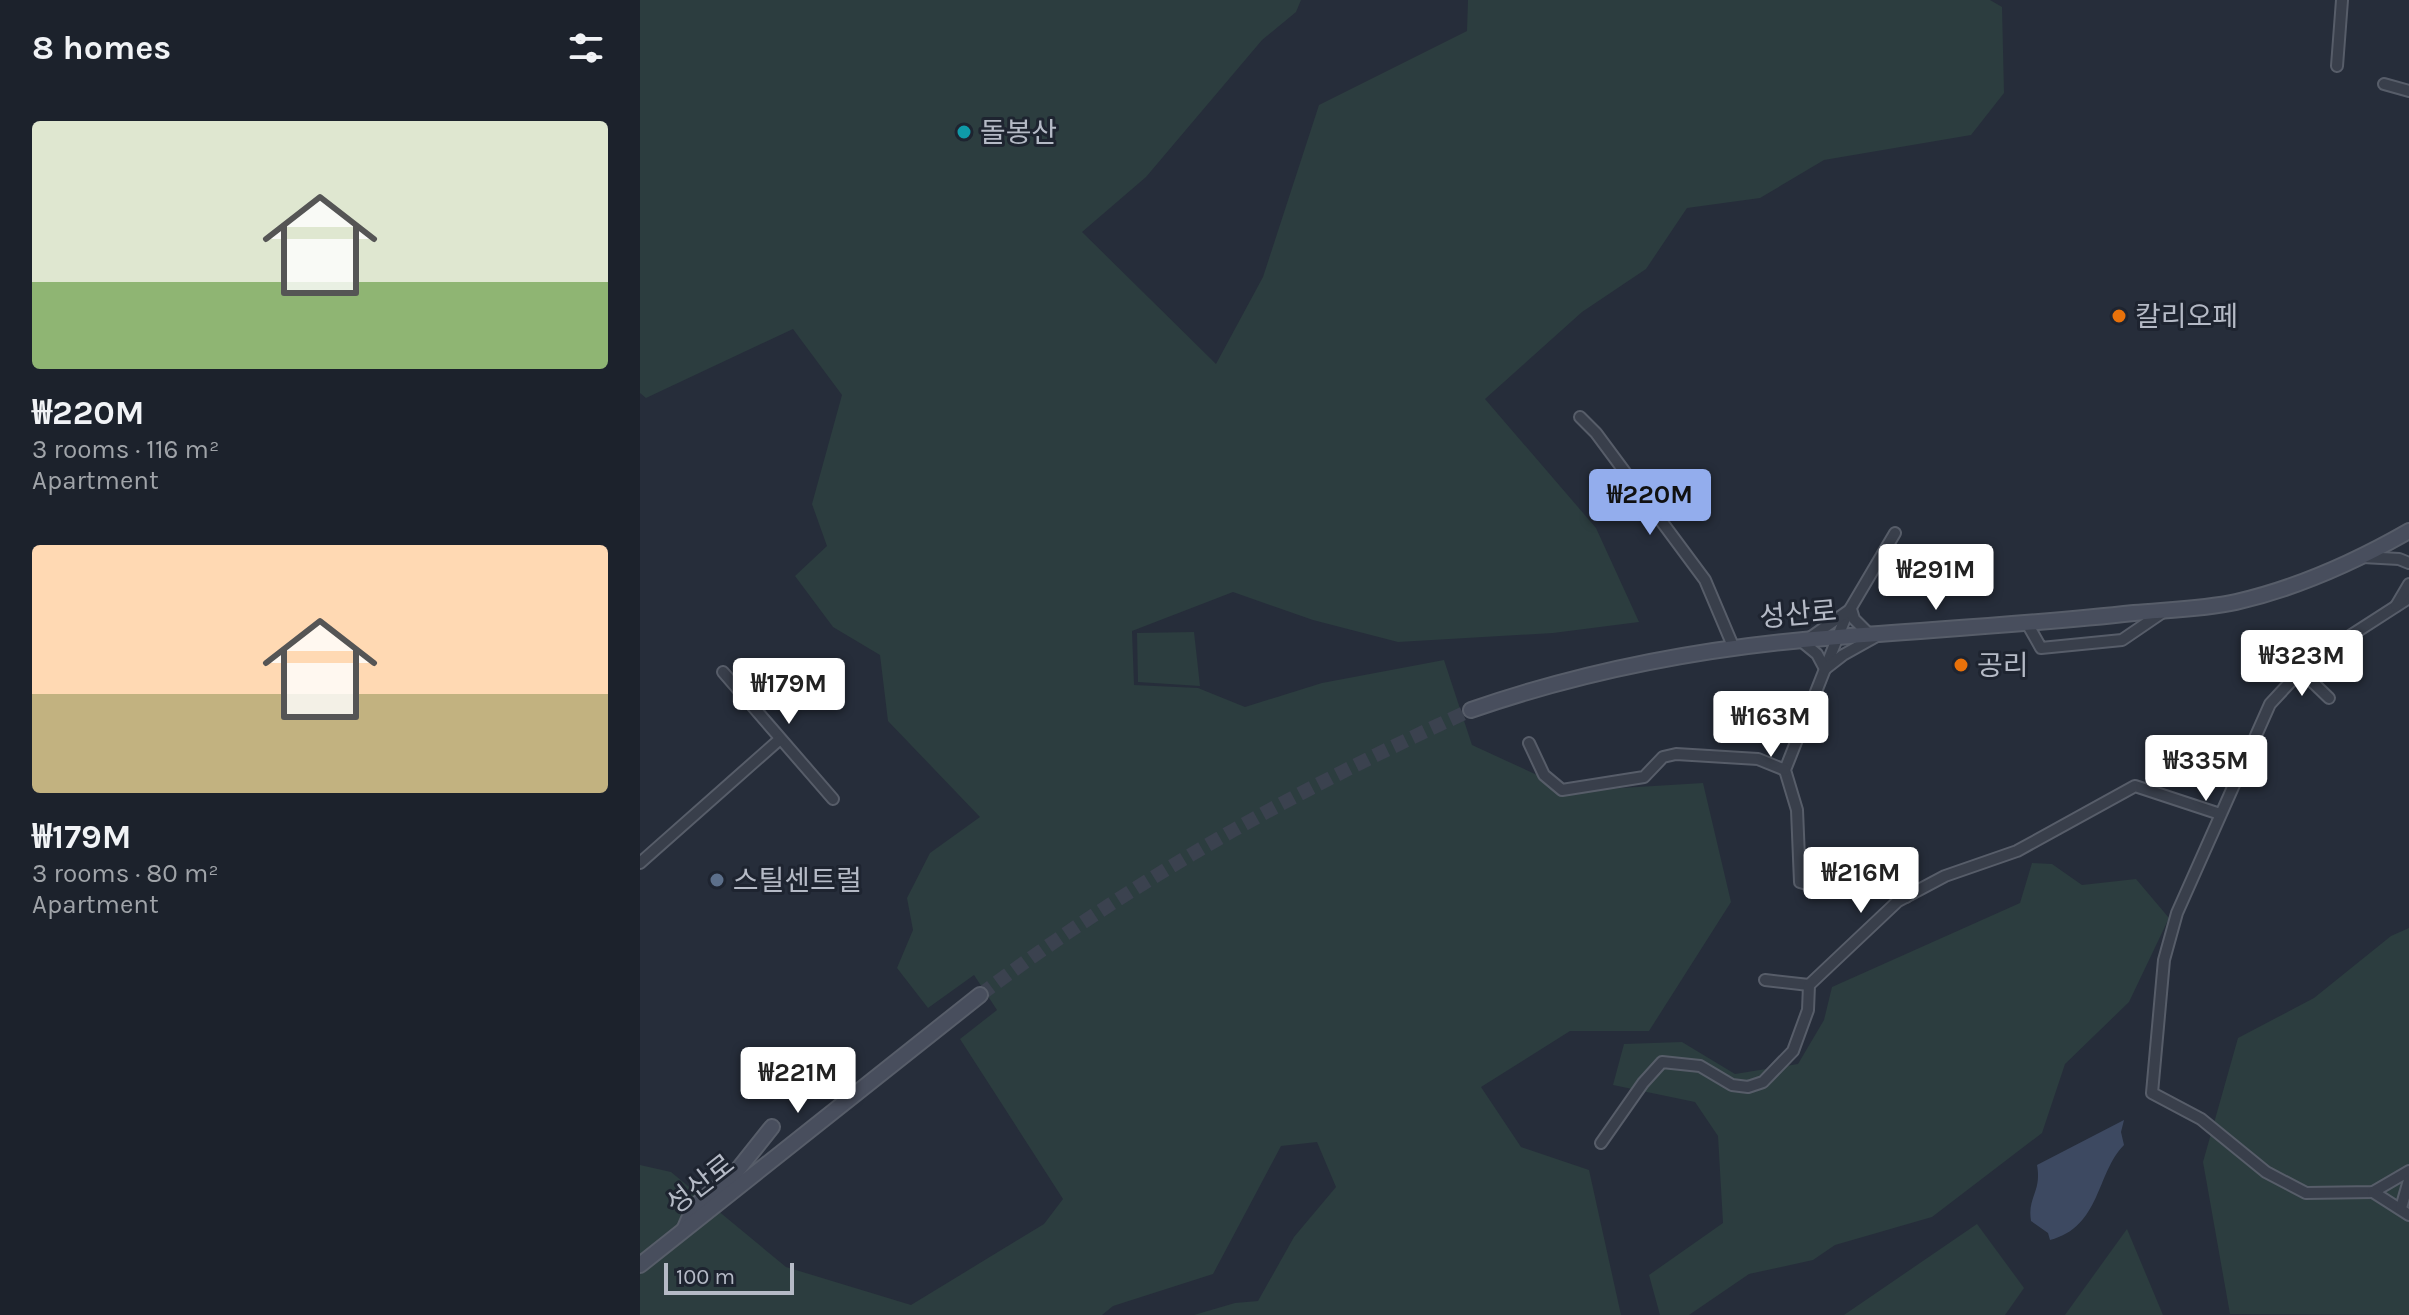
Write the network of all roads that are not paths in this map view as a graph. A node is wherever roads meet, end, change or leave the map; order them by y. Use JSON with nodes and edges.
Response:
{"nodes":[{"id":1,"x":2342,"y":0,"type":"edge"},
{"id":2,"x":2337,"y":66,"type":"dead end"},
{"id":3,"x":2384,"y":84,"type":"dead end"},
{"id":4,"x":2409,"y":91,"type":"edge"},
{"id":5,"x":1580,"y":417,"type":"dead end"},
{"id":6,"x":2409,"y":520,"type":"edge"},
{"id":7,"x":1895,"y":533,"type":"dead end"},
{"id":8,"x":2405,"y":533,"type":"edge"},
{"id":9,"x":2361,"y":557,"type":"junction"},
{"id":10,"x":2409,"y":563,"type":"edge"},
{"id":11,"x":2409,"y":584,"type":"edge"},
{"id":12,"x":2409,"y":598,"type":"edge"},
{"id":13,"x":2396,"y":608,"type":"junction"},
{"id":14,"x":1851,"y":609,"type":"junction"},
{"id":15,"x":2167,"y":610,"type":"junction"},
{"id":16,"x":2028,"y":625,"type":"junction"},
{"id":17,"x":1876,"y":634,"type":"junction"},
{"id":18,"x":1838,"y":637,"type":"junction"},
{"id":19,"x":1803,"y":640,"type":"junction"},
{"id":20,"x":1733,"y":646,"type":"junction"},
{"id":21,"x":1825,"y":669,"type":"junction"},
{"id":22,"x":2301,"y":671,"type":"junction"},
{"id":23,"x":723,"y":672,"type":"dead end"},
{"id":24,"x":2329,"y":698,"type":"dead end"},
{"id":25,"x":1471,"y":710,"type":"tunnel mouth"},
{"id":26,"x":779,"y":740,"type":"junction"},
{"id":27,"x":1529,"y":743,"type":"dead end"},
{"id":28,"x":1785,"y":770,"type":"junction"},
{"id":29,"x":833,"y":799,"type":"dead end"},
{"id":30,"x":2220,"y":814,"type":"junction"},
{"id":31,"x":640,"y":863,"type":"edge"},
{"id":32,"x":1906,"y":897,"type":"junction"},
{"id":33,"x":1765,"y":980,"type":"dead end"},
{"id":34,"x":1809,"y":985,"type":"junction"},
{"id":35,"x":980,"y":995,"type":"tunnel mouth"},
{"id":36,"x":772,"y":1127,"type":"dead end"},
{"id":37,"x":1601,"y":1143,"type":"dead end"},
{"id":38,"x":2409,"y":1171,"type":"edge"},
{"id":39,"x":2409,"y":1180,"type":"edge"},
{"id":40,"x":2373,"y":1192,"type":"junction"},
{"id":41,"x":2405,"y":1211,"type":"edge"},
{"id":42,"x":685,"y":1230,"type":"junction"},
{"id":43,"x":640,"y":1265,"type":"edge"}],
"edges":[{"from":1,"to":2,"type":"street"},
{"from":3,"to":4,"type":"street"},
{"from":5,"to":20,"type":"street"},
{"from":6,"to":8,"type":"main road"},
{"from":7,"to":14,"type":"street"},
{"from":8,"to":9,"type":"main road","name":"성산로"},
{"from":9,"to":10,"type":"street"},
{"from":9,"to":15,"type":"main road","name":"성산로"},
{"from":11,"to":13,"type":"street"},
{"from":12,"to":13,"type":"street"},
{"from":13,"to":22,"type":"street"},
{"from":14,"to":17,"type":"street"},
{"from":14,"to":18,"type":"street"},
{"from":14,"to":19,"type":"street"},
{"from":15,"to":16,"type":"main road","name":"성산로"},
{"from":15,"to":16,"type":"street"},
{"from":16,"to":17,"type":"main road","name":"성산로"},
{"from":17,"to":18,"type":"main road","name":"성산로"},
{"from":17,"to":21,"type":"street"},
{"from":18,"to":19,"type":"main road","name":"성산로"},
{"from":18,"to":21,"type":"street"},
{"from":19,"to":20,"type":"main road","name":"성산로"},
{"from":19,"to":21,"type":"street"},
{"from":20,"to":25,"type":"main road","name":"성산로"},
{"from":21,"to":28,"type":"street"},
{"from":22,"to":24,"type":"street"},
{"from":22,"to":30,"type":"street"},
{"from":23,"to":26,"type":"street"},
{"from":26,"to":29,"type":"street"},
{"from":26,"to":31,"type":"street"},
{"from":27,"to":28,"type":"street"},
{"from":28,"to":32,"type":"street"},
{"from":30,"to":32,"type":"street"},
{"from":30,"to":40,"type":"street"},
{"from":32,"to":34,"type":"street"},
{"from":33,"to":34,"type":"street"},
{"from":34,"to":37,"type":"street"},
{"from":35,"to":42,"type":"main road","name":"성산로"},
{"from":36,"to":42,"type":"main road"},
{"from":38,"to":40,"type":"street"},
{"from":39,"to":41,"type":"street"},
{"from":40,"to":41,"type":"street"},
{"from":42,"to":43,"type":"main road","name":"성산로"}]}
